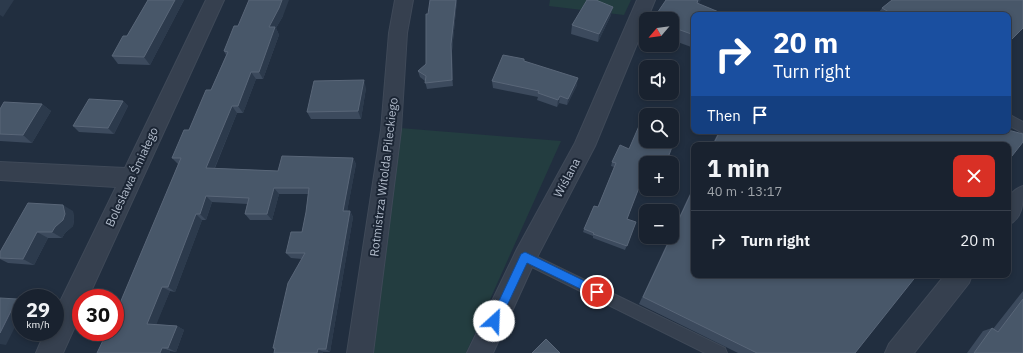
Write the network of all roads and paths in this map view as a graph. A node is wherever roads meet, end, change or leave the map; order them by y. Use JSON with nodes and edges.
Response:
{"nodes":[{"id":1,"x":215,"y":0,"type":"edge"},
{"id":2,"x":404,"y":0,"type":"edge"},
{"id":3,"x":646,"y":0,"type":"edge"},
{"id":4,"x":1011,"y":121,"type":"edge"},
{"id":5,"x":1023,"y":128,"type":"edge"},
{"id":6,"x":0,"y":171,"type":"edge"},
{"id":7,"x":132,"y":178,"type":"junction"},
{"id":8,"x":1023,"y":196,"type":"edge"},
{"id":9,"x":1011,"y":210,"type":"edge"},
{"id":10,"x":525,"y":257,"type":"junction"},
{"id":11,"x":958,"y":278,"type":"edge"},
{"id":12,"x":48,"y":353,"type":"edge"},
{"id":13,"x":360,"y":353,"type":"edge"},
{"id":14,"x":480,"y":353,"type":"edge"},
{"id":15,"x":720,"y":353,"type":"edge"},
{"id":16,"x":898,"y":353,"type":"edge"}],
"edges":[{"from":1,"to":7,"type":"street","name":"Bolesława Śmiałego"},
{"from":2,"to":13,"type":"street","name":"Rotmistrza Witolda Pileckiego"},
{"from":3,"to":10,"type":"street","name":"Wiślana"},
{"from":4,"to":5,"type":"lane"},
{"from":6,"to":7,"type":"street"},
{"from":7,"to":12,"type":"street","name":"Bolesława Śmiałego"},
{"from":8,"to":9,"type":"street"},
{"from":10,"to":14,"type":"street","name":"Wiślana"},
{"from":10,"to":15,"type":"lane"},
{"from":11,"to":16,"type":"street"}]}
